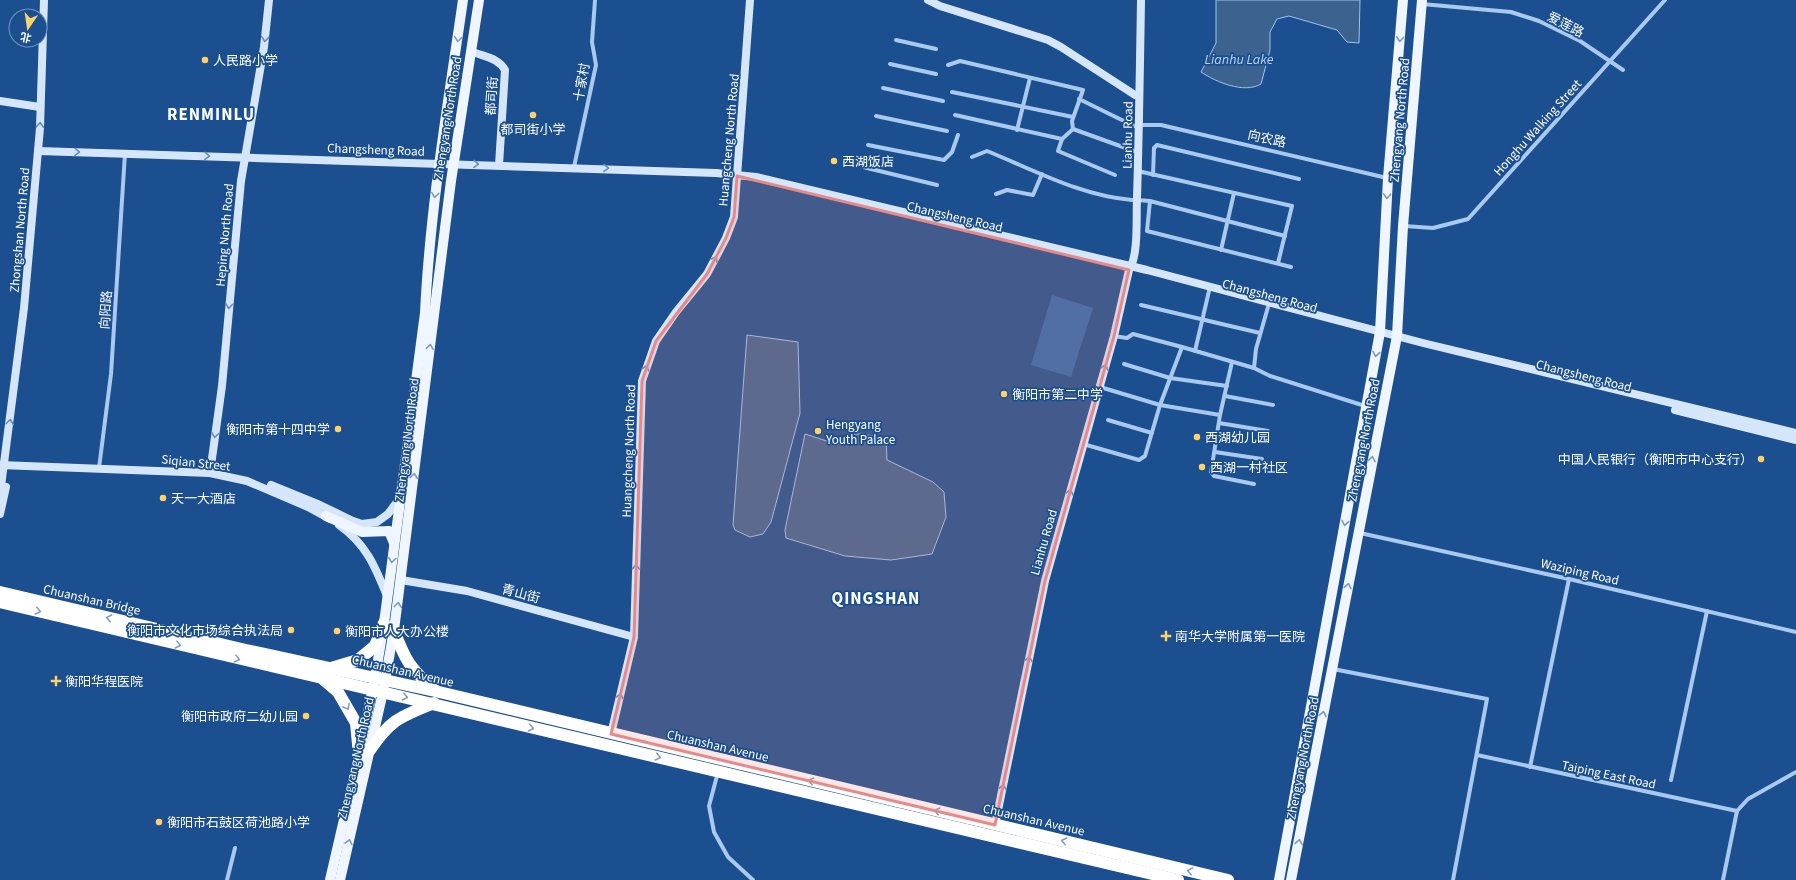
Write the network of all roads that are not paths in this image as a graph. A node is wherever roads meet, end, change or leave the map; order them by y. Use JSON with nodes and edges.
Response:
{"nodes":[{"id":1,"x":44,"y":0,"type":"edge"},
{"id":2,"x":269,"y":0,"type":"edge"},
{"id":3,"x":463,"y":0,"type":"edge"},
{"id":4,"x":479,"y":0,"type":"edge"},
{"id":5,"x":595,"y":0,"type":"edge"},
{"id":6,"x":750,"y":0,"type":"edge"},
{"id":7,"x":928,"y":0,"type":"edge"},
{"id":8,"x":1136,"y":0,"type":"edge"},
{"id":9,"x":1141,"y":0,"type":"edge"},
{"id":10,"x":1403,"y":0,"type":"edge"},
{"id":11,"x":1665,"y":0,"type":"edge"},
{"id":12,"x":1422,"y":2,"type":"edge"},
{"id":13,"x":896,"y":40,"type":"dead end"},
{"id":14,"x":936,"y":49,"type":"dead end"},
{"id":15,"x":471,"y":51,"type":"junction"},
{"id":16,"x":1610,"y":61,"type":"junction"},
{"id":17,"x":890,"y":64,"type":"dead end"},
{"id":18,"x":948,"y":65,"type":"dead end"},
{"id":19,"x":1623,"y":70,"type":"dead end"},
{"id":20,"x":936,"y":74,"type":"dead end"},
{"id":21,"x":1030,"y":78,"type":"junction"},
{"id":22,"x":883,"y":88,"type":"dead end"},
{"id":23,"x":952,"y":92,"type":"dead end"},
{"id":24,"x":1135,"y":95,"type":"junction"},
{"id":25,"x":1079,"y":99,"type":"junction"},
{"id":26,"x":0,"y":101,"type":"edge"},
{"id":27,"x":943,"y":101,"type":"dead end"},
{"id":28,"x":40,"y":107,"type":"junction"},
{"id":29,"x":1023,"y":108,"type":"junction"},
{"id":30,"x":955,"y":115,"type":"dead end"},
{"id":31,"x":876,"y":116,"type":"dead end"},
{"id":32,"x":1073,"y":118,"type":"junction"},
{"id":33,"x":1137,"y":125,"type":"junction"},
{"id":34,"x":1073,"y":129,"type":"junction"},
{"id":35,"x":1017,"y":130,"type":"junction"},
{"id":36,"x":947,"y":132,"type":"dead end"},
{"id":37,"x":958,"y":135,"type":"dead end"},
{"id":38,"x":1062,"y":139,"type":"junction"},
{"id":39,"x":868,"y":145,"type":"dead end"},
{"id":40,"x":38,"y":151,"type":"junction"},
{"id":41,"x":1134,"y":151,"type":"junction"},
{"id":42,"x":125,"y":153,"type":"junction"},
{"id":43,"x":245,"y":157,"type":"junction"},
{"id":44,"x":972,"y":157,"type":"dead end"},
{"id":45,"x":440,"y":163,"type":"junction"},
{"id":46,"x":453,"y":164,"type":"junction"},
{"id":47,"x":499,"y":165,"type":"junction"},
{"id":48,"x":574,"y":167,"type":"junction"},
{"id":49,"x":863,"y":167,"type":"dead end"},
{"id":50,"x":1138,"y":171,"type":"junction"},
{"id":51,"x":1042,"y":174,"type":"junction"},
{"id":52,"x":1115,"y":175,"type":"dead end"},
{"id":53,"x":1153,"y":175,"type":"junction"},
{"id":54,"x":737,"y":176,"type":"junction"},
{"id":55,"x":1388,"y":178,"type":"junction"},
{"id":56,"x":1299,"y":179,"type":"dead end"},
{"id":57,"x":937,"y":185,"type":"dead end"},
{"id":58,"x":1234,"y":193,"type":"junction"},
{"id":59,"x":996,"y":194,"type":"dead end"},
{"id":60,"x":1134,"y":200,"type":"junction"},
{"id":61,"x":1150,"y":201,"type":"junction"},
{"id":62,"x":1228,"y":221,"type":"junction"},
{"id":63,"x":1403,"y":226,"type":"junction"},
{"id":64,"x":1285,"y":236,"type":"junction"},
{"id":65,"x":1221,"y":250,"type":"junction"},
{"id":66,"x":1278,"y":263,"type":"junction"},
{"id":67,"x":1129,"y":267,"type":"junction"},
{"id":68,"x":1291,"y":267,"type":"dead end"},
{"id":69,"x":1209,"y":291,"type":"junction"},
{"id":70,"x":1141,"y":305,"type":"dead end"},
{"id":71,"x":1268,"y":307,"type":"junction"},
{"id":72,"x":1202,"y":319,"type":"junction"},
{"id":73,"x":1260,"y":333,"type":"junction"},
{"id":74,"x":1380,"y":334,"type":"junction"},
{"id":75,"x":1114,"y":336,"type":"junction"},
{"id":76,"x":1396,"y":339,"type":"junction"},
{"id":77,"x":1182,"y":347,"type":"junction"},
{"id":78,"x":1196,"y":351,"type":"junction"},
{"id":79,"x":1232,"y":362,"type":"junction"},
{"id":80,"x":1124,"y":364,"type":"dead end"},
{"id":81,"x":1254,"y":368,"type":"junction"},
{"id":82,"x":1170,"y":378,"type":"junction"},
{"id":83,"x":1227,"y":386,"type":"junction"},
{"id":84,"x":1100,"y":387,"type":"junction"},
{"id":85,"x":1224,"y":396,"type":"junction"},
{"id":86,"x":1160,"y":405,"type":"junction"},
{"id":87,"x":1273,"y":405,"type":"dead end"},
{"id":88,"x":1367,"y":406,"type":"junction"},
{"id":89,"x":1220,"y":415,"type":"junction"},
{"id":90,"x":1108,"y":420,"type":"dead end"},
{"id":91,"x":1219,"y":423,"type":"junction"},
{"id":92,"x":1268,"y":431,"type":"dead end"},
{"id":93,"x":1152,"y":433,"type":"junction"},
{"id":94,"x":1796,"y":434,"type":"edge"},
{"id":95,"x":1796,"y":440,"type":"edge"},
{"id":96,"x":1083,"y":444,"type":"junction"},
{"id":97,"x":1215,"y":452,"type":"junction"},
{"id":98,"x":1262,"y":459,"type":"dead end"},
{"id":99,"x":3,"y":463,"type":"edge"},
{"id":100,"x":99,"y":465,"type":"junction"},
{"id":101,"x":210,"y":471,"type":"junction"},
{"id":102,"x":1254,"y":484,"type":"dead end"},
{"id":103,"x":0,"y":494,"type":"edge"},
{"id":104,"x":401,"y":498,"type":"junction"},
{"id":105,"x":0,"y":514,"type":"edge"},
{"id":106,"x":326,"y":516,"type":"junction"},
{"id":107,"x":1358,"y":533,"type":"junction"},
{"id":108,"x":394,"y":545,"type":"junction"},
{"id":109,"x":1569,"y":579,"type":"junction"},
{"id":110,"x":401,"y":580,"type":"junction"},
{"id":111,"x":0,"y":592,"type":"edge"},
{"id":112,"x":387,"y":596,"type":"junction"},
{"id":113,"x":0,"y":602,"type":"edge"},
{"id":114,"x":1707,"y":612,"type":"junction"},
{"id":115,"x":384,"y":623,"type":"junction"},
{"id":116,"x":394,"y":630,"type":"junction"},
{"id":117,"x":1796,"y":632,"type":"edge"},
{"id":118,"x":634,"y":636,"type":"junction"},
{"id":119,"x":200,"y":645,"type":"junction"},
{"id":120,"x":330,"y":668,"type":"junction"},
{"id":121,"x":1332,"y":668,"type":"junction"},
{"id":122,"x":322,"y":678,"type":"junction"},
{"id":123,"x":379,"y":685,"type":"junction"},
{"id":124,"x":435,"y":691,"type":"junction"},
{"id":125,"x":434,"y":704,"type":"junction"},
{"id":126,"x":612,"y":734,"type":"junction"},
{"id":127,"x":365,"y":752,"type":"junction"},
{"id":128,"x":1477,"y":755,"type":"junction"},
{"id":129,"x":1530,"y":767,"type":"junction"},
{"id":130,"x":718,"y":772,"type":"junction"},
{"id":131,"x":1796,"y":772,"type":"edge"},
{"id":132,"x":1671,"y":780,"type":"dead end"},
{"id":133,"x":1737,"y":811,"type":"junction"},
{"id":134,"x":995,"y":825,"type":"junction"},
{"id":135,"x":235,"y":848,"type":"dead end"},
{"id":136,"x":227,"y":880,"type":"edge"},
{"id":137,"x":330,"y":880,"type":"edge"},
{"id":138,"x":340,"y":880,"type":"edge"},
{"id":139,"x":753,"y":880,"type":"edge"},
{"id":140,"x":1178,"y":880,"type":"edge"},
{"id":141,"x":1228,"y":880,"type":"edge"},
{"id":142,"x":1279,"y":880,"type":"edge"},
{"id":143,"x":1291,"y":880,"type":"edge"},
{"id":144,"x":1453,"y":880,"type":"edge"},
{"id":145,"x":1723,"y":880,"type":"edge"}],
"edges":[{"from":1,"to":28,"type":"street","name":"Zhongshan North Road"},
{"from":2,"to":43,"type":"street","name":"Heping North Road","one_way":true},
{"from":3,"to":45,"type":"main road","name":"Zhengyang North Road","one_way":true},
{"from":4,"to":15,"type":"main road","name":"Zhengyang North Road"},
{"from":5,"to":48,"type":"street","name":"十家村"},
{"from":6,"to":54,"type":"street","name":"Huangcheng North Road"},
{"from":7,"to":24,"type":"street"},
{"from":8,"to":24,"type":"street","name":"Lianhu Road"},
{"from":9,"to":33,"type":"street","name":"Lianhu Road"},
{"from":10,"to":55,"type":"main road","name":"Zhengyang North Road","one_way":true},
{"from":11,"to":16,"type":"street","name":"Honghu Walking Street"},
{"from":12,"to":16,"type":"street","name":"爱莲路"},
{"from":12,"to":63,"type":"main road","name":"Zhengyang North Road"},
{"from":13,"to":14,"type":"street"},
{"from":15,"to":46,"type":"main road","name":"Zhengyang North Road"},
{"from":15,"to":47,"type":"street","name":"都司街"},
{"from":16,"to":19,"type":"street","name":"爱莲路"},
{"from":16,"to":63,"type":"street","name":"Honghu Walking Street"},
{"from":17,"to":20,"type":"street"},
{"from":18,"to":21,"type":"street"},
{"from":21,"to":25,"type":"street"},
{"from":21,"to":29,"type":"street"},
{"from":22,"to":27,"type":"street"},
{"from":23,"to":29,"type":"street"},
{"from":24,"to":33,"type":"street","name":"Lianhu Road"},
{"from":25,"to":32,"type":"street"},
{"from":25,"to":33,"type":"street"},
{"from":26,"to":28,"type":"street"},
{"from":40,"to":28,"type":"street","name":"Zhongshan North Road","one_way":true},
{"from":29,"to":32,"type":"street"},
{"from":29,"to":35,"type":"street"},
{"from":30,"to":35,"type":"street"},
{"from":31,"to":36,"type":"street"},
{"from":32,"to":34,"type":"street"},
{"from":33,"to":41,"type":"street","name":"Lianhu Road"},
{"from":33,"to":50,"type":"street","name":"Lianhu Road"},
{"from":33,"to":55,"type":"street","name":"向农路"},
{"from":34,"to":38,"type":"street"},
{"from":34,"to":41,"type":"street"},
{"from":35,"to":38,"type":"street"},
{"from":37,"to":39,"type":"street"},
{"from":38,"to":52,"type":"street"},
{"from":40,"to":42,"type":"street","name":"Changsheng Road","one_way":true},
{"from":99,"to":40,"type":"street","name":"Zhongshan North Road","one_way":true},
{"from":41,"to":60,"type":"street","name":"Lianhu Road"},
{"from":42,"to":43,"type":"street","name":"Changsheng Road","one_way":true},
{"from":42,"to":100,"type":"street","name":"向阳路"},
{"from":43,"to":45,"type":"street","name":"Changsheng Road"},
{"from":43,"to":101,"type":"street","name":"Heping North Road","one_way":true},
{"from":44,"to":51,"type":"street"},
{"from":45,"to":46,"type":"street","name":"Changsheng Road"},
{"from":45,"to":104,"type":"main road","name":"Zhengyang North Road","one_way":true},
{"from":46,"to":47,"type":"street","name":"Changsheng Road","one_way":true},
{"from":110,"to":46,"type":"main road","name":"Zhengyang North Road","one_way":true},
{"from":47,"to":48,"type":"street","name":"Changsheng Road"},
{"from":48,"to":54,"type":"street","name":"Changsheng Road","one_way":true},
{"from":49,"to":57,"type":"street"},
{"from":50,"to":53,"type":"street"},
{"from":50,"to":60,"type":"street","name":"Lianhu Road"},
{"from":51,"to":59,"type":"street"},
{"from":51,"to":60,"type":"street"},
{"from":53,"to":56,"type":"street"},
{"from":53,"to":58,"type":"street"},
{"from":54,"to":67,"type":"street","name":"Changsheng Road"},
{"from":118,"to":54,"type":"street","name":"Huangcheng North Road","one_way":true},
{"from":55,"to":74,"type":"main road","name":"Zhengyang North Road","one_way":true},
{"from":58,"to":62,"type":"street"},
{"from":58,"to":64,"type":"street"},
{"from":60,"to":61,"type":"street"},
{"from":60,"to":67,"type":"street","name":"Lianhu Road"},
{"from":61,"to":62,"type":"street"},
{"from":61,"to":65,"type":"street"},
{"from":62,"to":64,"type":"street"},
{"from":62,"to":65,"type":"street"},
{"from":63,"to":76,"type":"main road","name":"Zhengyang North Road"},
{"from":64,"to":66,"type":"street"},
{"from":65,"to":66,"type":"street"},
{"from":66,"to":68,"type":"street"},
{"from":67,"to":69,"type":"street","name":"Changsheng Road"},
{"from":67,"to":74,"type":"street","name":"Changsheng Road"},
{"from":67,"to":75,"type":"street","name":"Lianhu Road"},
{"from":69,"to":71,"type":"street","name":"Changsheng Road"},
{"from":69,"to":72,"type":"street"},
{"from":70,"to":72,"type":"street"},
{"from":71,"to":73,"type":"street"},
{"from":71,"to":74,"type":"street","name":"Changsheng Road"},
{"from":72,"to":73,"type":"street"},
{"from":72,"to":78,"type":"street"},
{"from":73,"to":81,"type":"street"},
{"from":74,"to":76,"type":"street","name":"Changsheng Road"},
{"from":74,"to":88,"type":"main road","name":"Zhengyang North Road","one_way":true},
{"from":75,"to":77,"type":"street"},
{"from":84,"to":75,"type":"street","name":"Lianhu Road","one_way":true},
{"from":76,"to":94,"type":"street","name":"Changsheng Road"},
{"from":76,"to":95,"type":"street","name":"Changsheng Road"},
{"from":107,"to":76,"type":"main road","name":"Zhengyang North Road","one_way":true},
{"from":77,"to":78,"type":"street"},
{"from":77,"to":82,"type":"street"},
{"from":78,"to":79,"type":"street"},
{"from":79,"to":81,"type":"street"},
{"from":79,"to":83,"type":"street"},
{"from":80,"to":82,"type":"street"},
{"from":81,"to":88,"type":"street"},
{"from":82,"to":83,"type":"street"},
{"from":82,"to":86,"type":"street"},
{"from":83,"to":85,"type":"street"},
{"from":84,"to":86,"type":"street"},
{"from":84,"to":96,"type":"street","name":"Lianhu Road"},
{"from":85,"to":87,"type":"street"},
{"from":85,"to":89,"type":"street"},
{"from":86,"to":89,"type":"street"},
{"from":86,"to":93,"type":"street"},
{"from":88,"to":142,"type":"main road","name":"Zhengyang North Road","one_way":true},
{"from":89,"to":91,"type":"street"},
{"from":90,"to":93,"type":"street"},
{"from":91,"to":92,"type":"street"},
{"from":91,"to":97,"type":"street"},
{"from":93,"to":96,"type":"street"},
{"from":134,"to":96,"type":"street","name":"Lianhu Road","one_way":true},
{"from":97,"to":98,"type":"street"},
{"from":97,"to":102,"type":"street"},
{"from":99,"to":100,"type":"street","name":"Siqian Street"},
{"from":99,"to":103,"type":"street","name":"Zhongshan North Road"},
{"from":99,"to":105,"type":"street","name":"Zhongshan North Road"},
{"from":100,"to":101,"type":"street","name":"Siqian Street"},
{"from":101,"to":104,"type":"street","name":"Siqian Street"},
{"from":101,"to":106,"type":"street","name":"Siqian Street"},
{"from":104,"to":108,"type":"main road","name":"Zhengyang North Road"},
{"from":106,"to":108,"type":"main road"},
{"from":106,"to":112,"type":"street","name":"Siqian Street"},
{"from":107,"to":109,"type":"street","name":"Waziping Road"},
{"from":121,"to":107,"type":"main road","name":"Zhengyang North Road","one_way":true},
{"from":108,"to":112,"type":"main road","name":"Zhengyang North Road","one_way":true},
{"from":109,"to":114,"type":"street","name":"Waziping Road"},
{"from":109,"to":129,"type":"street"},
{"from":116,"to":110,"type":"main road","name":"Zhengyang North Road","one_way":true},
{"from":110,"to":118,"type":"street","name":"青山街"},
{"from":119,"to":111,"type":"highway","name":"Chuanshan Bridge","one_way":true},
{"from":112,"to":115,"type":"main road","name":"Zhengyang North Road"},
{"from":113,"to":119,"type":"highway","name":"Chuanshan Bridge","one_way":true},
{"from":114,"to":117,"type":"street","name":"Waziping Road"},
{"from":114,"to":132,"type":"street"},
{"from":115,"to":120,"type":"highway"},
{"from":115,"to":123,"type":"main road","name":"Zhengyang North Road"},
{"from":116,"to":123,"type":"main road","name":"Zhengyang North Road"},
{"from":116,"to":124,"type":"highway"},
{"from":126,"to":118,"type":"street","name":"Huangcheng North Road","one_way":true},
{"from":119,"to":120,"type":"highway","name":"Chuanshan Avenue"},
{"from":119,"to":122,"type":"highway","name":"Chuanshan Avenue","one_way":true},
{"from":120,"to":123,"type":"highway","name":"Chuanshan Avenue"},
{"from":121,"to":128,"type":"street"},
{"from":143,"to":121,"type":"main road","name":"Zhengyang North Road","one_way":true},
{"from":122,"to":123,"type":"highway","name":"Chuanshan Avenue"},
{"from":122,"to":127,"type":"highway","one_way":true},
{"from":123,"to":124,"type":"highway","name":"Chuanshan Avenue"},
{"from":123,"to":125,"type":"highway","name":"Chuanshan Avenue","one_way":true},
{"from":123,"to":127,"type":"main road","name":"Zhengyang North Road"},
{"from":124,"to":126,"type":"highway","name":"Chuanshan Avenue"},
{"from":125,"to":127,"type":"highway"},
{"from":125,"to":130,"type":"highway","name":"Chuanshan Avenue","one_way":true},
{"from":134,"to":126,"type":"highway","name":"Chuanshan Avenue","one_way":true},
{"from":127,"to":137,"type":"main road","name":"Zhengyang North Road"},
{"from":138,"to":127,"type":"main road","name":"Zhengyang North Road","one_way":true},
{"from":128,"to":129,"type":"street","name":"Taiping East Road"},
{"from":128,"to":144,"type":"street"},
{"from":129,"to":133,"type":"street","name":"Taiping East Road"},
{"from":130,"to":139,"type":"street"},
{"from":130,"to":140,"type":"highway","name":"Chuanshan Avenue"},
{"from":131,"to":133,"type":"street"},
{"from":133,"to":145,"type":"street"},
{"from":141,"to":134,"type":"highway","name":"Chuanshan Avenue","one_way":true},
{"from":135,"to":136,"type":"street"}]}
